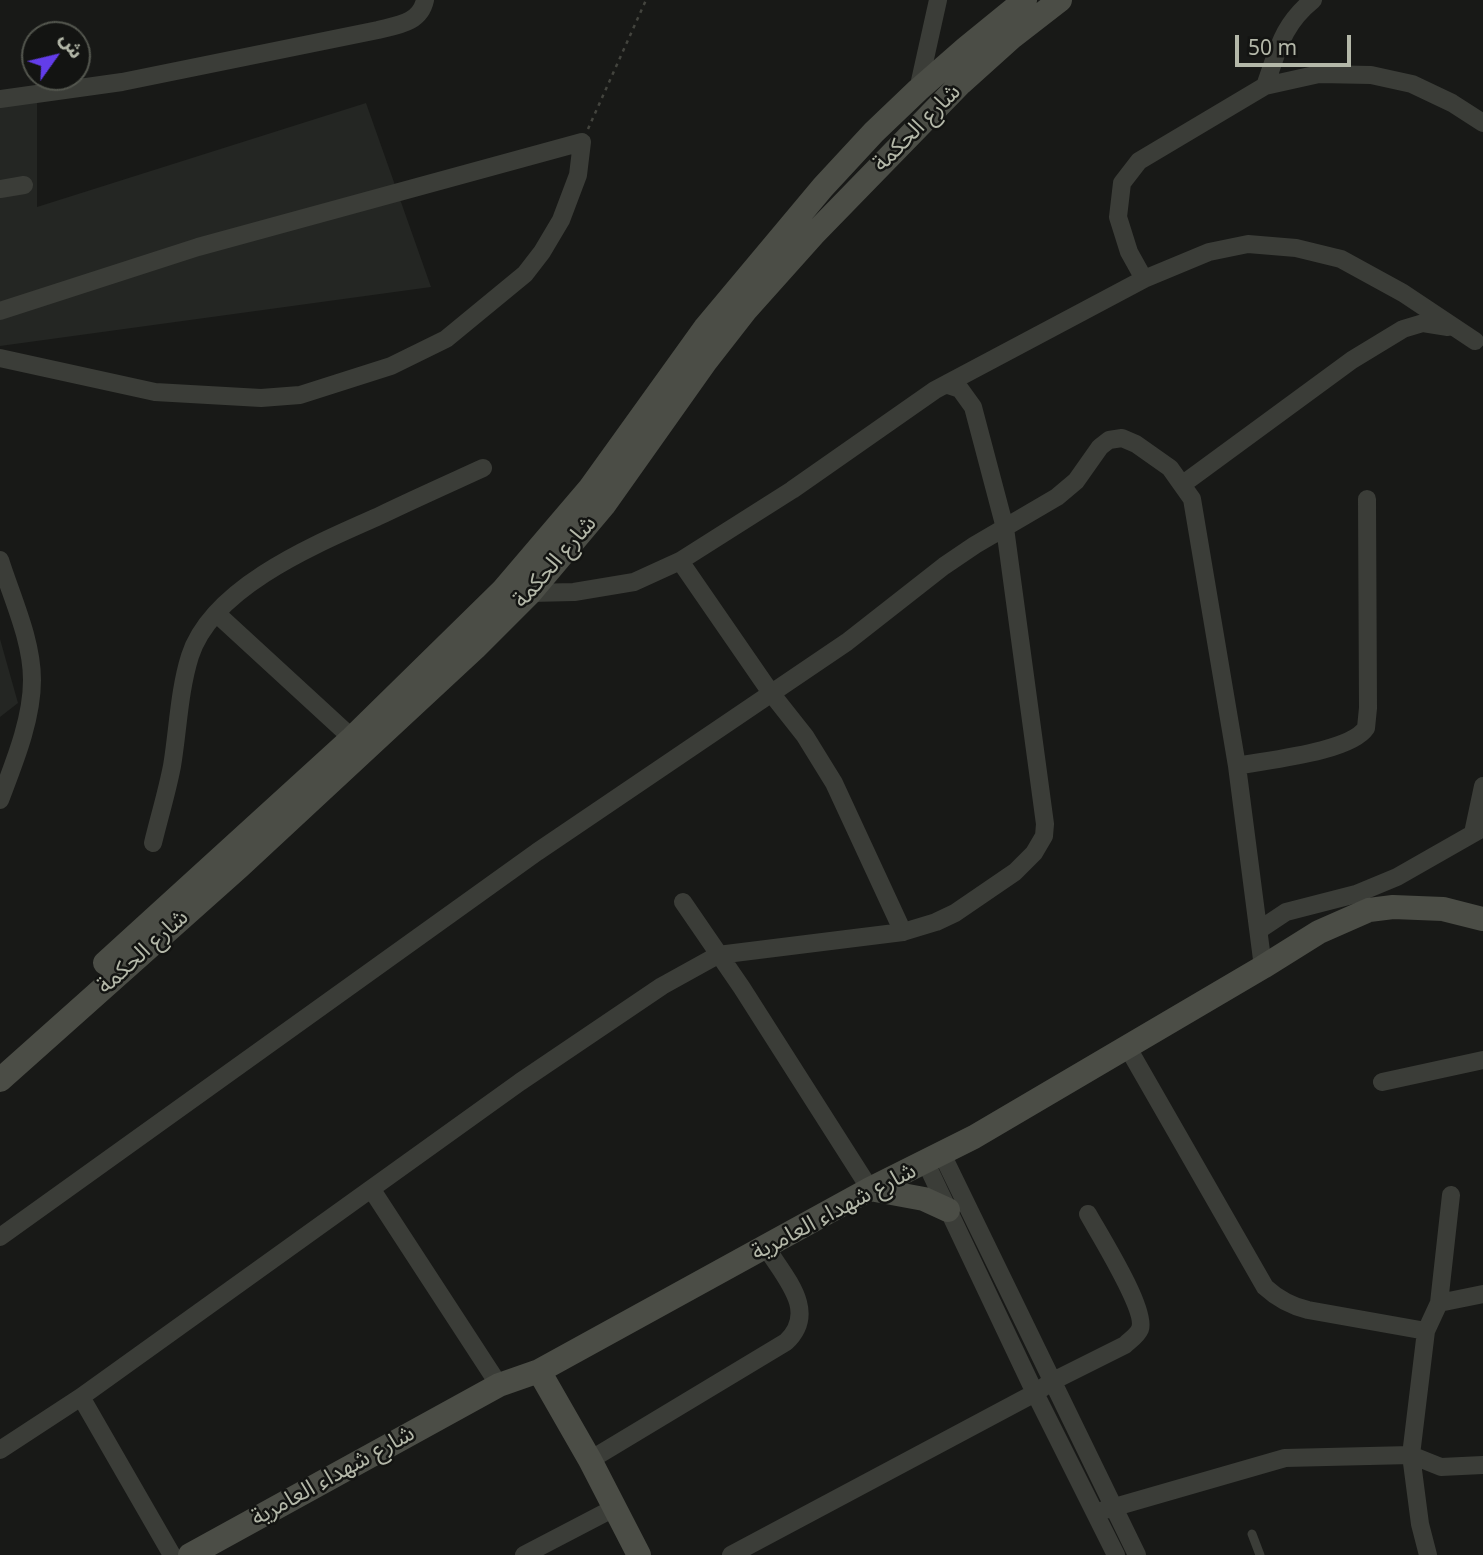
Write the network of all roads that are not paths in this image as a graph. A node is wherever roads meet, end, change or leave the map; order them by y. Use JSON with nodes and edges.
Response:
{"nodes":[{"id":1,"x":425,"y":0,"type":"edge"},
{"id":2,"x":938,"y":0,"type":"edge"},
{"id":3,"x":1025,"y":0,"type":"edge"},
{"id":4,"x":1060,"y":0,"type":"edge"},
{"id":5,"x":1313,"y":0,"type":"edge"},
{"id":6,"x":1265,"y":86,"type":"junction"},
{"id":7,"x":918,"y":90,"type":"junction"},
{"id":8,"x":0,"y":99,"type":"edge"},
{"id":9,"x":1483,"y":123,"type":"edge"},
{"id":10,"x":24,"y":185,"type":"dead end"},
{"id":11,"x":0,"y":189,"type":"edge"},
{"id":12,"x":1144,"y":279,"type":"junction"},
{"id":13,"x":0,"y":312,"type":"edge"},
{"id":14,"x":1479,"y":345,"type":"edge"},
{"id":15,"x":0,"y":358,"type":"edge"},
{"id":16,"x":948,"y":385,"type":"junction"},
{"id":17,"x":483,"y":468,"type":"dead end"},
{"id":18,"x":1183,"y":484,"type":"junction"},
{"id":19,"x":1367,"y":499,"type":"dead end"},
{"id":20,"x":1006,"y":528,"type":"junction"},
{"id":21,"x":0,"y":560,"type":"edge"},
{"id":22,"x":680,"y":561,"type":"junction"},
{"id":23,"x":530,"y":593,"type":"junction"},
{"id":24,"x":216,"y":613,"type":"junction"},
{"id":25,"x":771,"y":693,"type":"junction"},
{"id":26,"x":352,"y":738,"type":"junction"},
{"id":27,"x":1237,"y":766,"type":"junction"},
{"id":28,"x":1483,"y":786,"type":"edge"},
{"id":29,"x":0,"y":800,"type":"edge"},
{"id":30,"x":1478,"y":831,"type":"edge"},
{"id":31,"x":153,"y":843,"type":"dead end"},
{"id":32,"x":683,"y":902,"type":"dead end"},
{"id":33,"x":1483,"y":919,"type":"edge"},
{"id":34,"x":1259,"y":930,"type":"junction"},
{"id":35,"x":903,"y":932,"type":"junction"},
{"id":36,"x":718,"y":955,"type":"junction"},
{"id":37,"x":1263,"y":967,"type":"junction"},
{"id":38,"x":1128,"y":1048,"type":"junction"},
{"id":39,"x":0,"y":1058,"type":"edge"},
{"id":40,"x":1483,"y":1060,"type":"edge"},
{"id":41,"x":0,"y":1080,"type":"edge"},
{"id":42,"x":1382,"y":1082,"type":"dead end"},
{"id":43,"x":934,"y":1158,"type":"junction"},
{"id":44,"x":870,"y":1189,"type":"junction"},
{"id":45,"x":372,"y":1190,"type":"junction"},
{"id":46,"x":1451,"y":1195,"type":"dead end"},
{"id":47,"x":948,"y":1210,"type":"junction"},
{"id":48,"x":1088,"y":1214,"type":"dead end"},
{"id":49,"x":0,"y":1237,"type":"edge"},
{"id":50,"x":766,"y":1247,"type":"junction"},
{"id":51,"x":1483,"y":1294,"type":"edge"},
{"id":52,"x":1439,"y":1303,"type":"junction"},
{"id":53,"x":1426,"y":1331,"type":"junction"},
{"id":54,"x":539,"y":1371,"type":"junction"},
{"id":55,"x":1051,"y":1382,"type":"junction"},
{"id":56,"x":499,"y":1384,"type":"junction"},
{"id":57,"x":1035,"y":1393,"type":"junction"},
{"id":58,"x":81,"y":1397,"type":"junction"},
{"id":59,"x":0,"y":1450,"type":"edge"},
{"id":60,"x":1412,"y":1455,"type":"junction"},
{"id":61,"x":590,"y":1460,"type":"junction"},
{"id":62,"x":1483,"y":1465,"type":"edge"},
{"id":63,"x":615,"y":1507,"type":"junction"},
{"id":64,"x":1113,"y":1508,"type":"junction"},
{"id":65,"x":1095,"y":1513,"type":"junction"},
{"id":66,"x":1252,"y":1534,"type":"dead end"},
{"id":67,"x":172,"y":1555,"type":"edge"},
{"id":68,"x":190,"y":1555,"type":"edge"},
{"id":69,"x":524,"y":1555,"type":"edge"},
{"id":70,"x":639,"y":1555,"type":"edge"},
{"id":71,"x":731,"y":1555,"type":"edge"},
{"id":72,"x":1116,"y":1555,"type":"edge"},
{"id":73,"x":1137,"y":1555,"type":"edge"},
{"id":74,"x":1260,"y":1555,"type":"edge"},
{"id":75,"x":1427,"y":1555,"type":"edge"}],
"edges":[{"from":1,"to":8,"type":"street"},
{"from":2,"to":7,"type":"street"},
{"from":3,"to":7,"type":"street","name":"شارع الحكمة"},
{"from":4,"to":23,"type":"street","name":"شارع الحكمة"},
{"from":5,"to":6,"type":"street"},
{"from":6,"to":9,"type":"street"},
{"from":6,"to":12,"type":"street"},
{"from":7,"to":26,"type":"street","name":"شارع الحكمة"},
{"from":10,"to":11,"type":"street"},
{"from":12,"to":14,"type":"street"},
{"from":12,"to":16,"type":"street"},
{"from":13,"to":15,"type":"street"},
{"from":14,"to":18,"type":"street"},
{"from":16,"to":20,"type":"street"},
{"from":16,"to":22,"type":"street"},
{"from":17,"to":24,"type":"street"},
{"from":18,"to":20,"type":"street"},
{"from":18,"to":27,"type":"street"},
{"from":19,"to":27,"type":"street"},
{"from":20,"to":25,"type":"street"},
{"from":20,"to":35,"type":"street"},
{"from":21,"to":29,"type":"street"},
{"from":22,"to":23,"type":"street"},
{"from":22,"to":25,"type":"street"},
{"from":23,"to":41,"type":"street","name":"شارع الحكمة"},
{"from":24,"to":26,"type":"street"},
{"from":24,"to":31,"type":"street"},
{"from":25,"to":35,"type":"street"},
{"from":25,"to":49,"type":"street"},
{"from":26,"to":39,"type":"street","name":"شارع الحكمة"},
{"from":27,"to":34,"type":"street"},
{"from":28,"to":30,"type":"street"},
{"from":30,"to":34,"type":"street"},
{"from":32,"to":36,"type":"street"},
{"from":33,"to":37,"type":"street","name":"شارع شهداء العامرية"},
{"from":34,"to":37,"type":"street"},
{"from":35,"to":36,"type":"street"},
{"from":36,"to":44,"type":"street"},
{"from":36,"to":45,"type":"street"},
{"from":37,"to":38,"type":"street","name":"شارع شهداء العامرية"},
{"from":38,"to":43,"type":"street","name":"شارع شهداء العامرية"},
{"from":38,"to":53,"type":"street"},
{"from":40,"to":42,"type":"street"},
{"from":43,"to":44,"type":"street","name":"شارع شهداء العامرية"},
{"from":43,"to":47,"type":"street"},
{"from":43,"to":55,"type":"street"},
{"from":44,"to":47,"type":"street"},
{"from":44,"to":50,"type":"street","name":"شارع شهداء العامرية"},
{"from":45,"to":56,"type":"street"},
{"from":45,"to":58,"type":"street"},
{"from":46,"to":52,"type":"street"},
{"from":47,"to":57,"type":"street"},
{"from":48,"to":55,"type":"street"},
{"from":50,"to":54,"type":"street","name":"شارع شهداء العامرية"},
{"from":50,"to":61,"type":"street"},
{"from":51,"to":52,"type":"street"},
{"from":52,"to":53,"type":"street"},
{"from":53,"to":60,"type":"street"},
{"from":54,"to":56,"type":"street","name":"شارع شهداء العامرية"},
{"from":54,"to":61,"type":"street"},
{"from":55,"to":57,"type":"street"},
{"from":55,"to":64,"type":"street"},
{"from":56,"to":68,"type":"street","name":"شارع شهداء العامرية"},
{"from":57,"to":65,"type":"street"},
{"from":57,"to":71,"type":"street"},
{"from":58,"to":59,"type":"street"},
{"from":58,"to":67,"type":"street"},
{"from":60,"to":62,"type":"street"},
{"from":60,"to":64,"type":"street"},
{"from":60,"to":75,"type":"street"},
{"from":61,"to":63,"type":"street"},
{"from":63,"to":69,"type":"street"},
{"from":63,"to":70,"type":"street"},
{"from":64,"to":65,"type":"street"},
{"from":64,"to":73,"type":"street"},
{"from":65,"to":72,"type":"street"},
{"from":66,"to":74,"type":"lane"}]}
